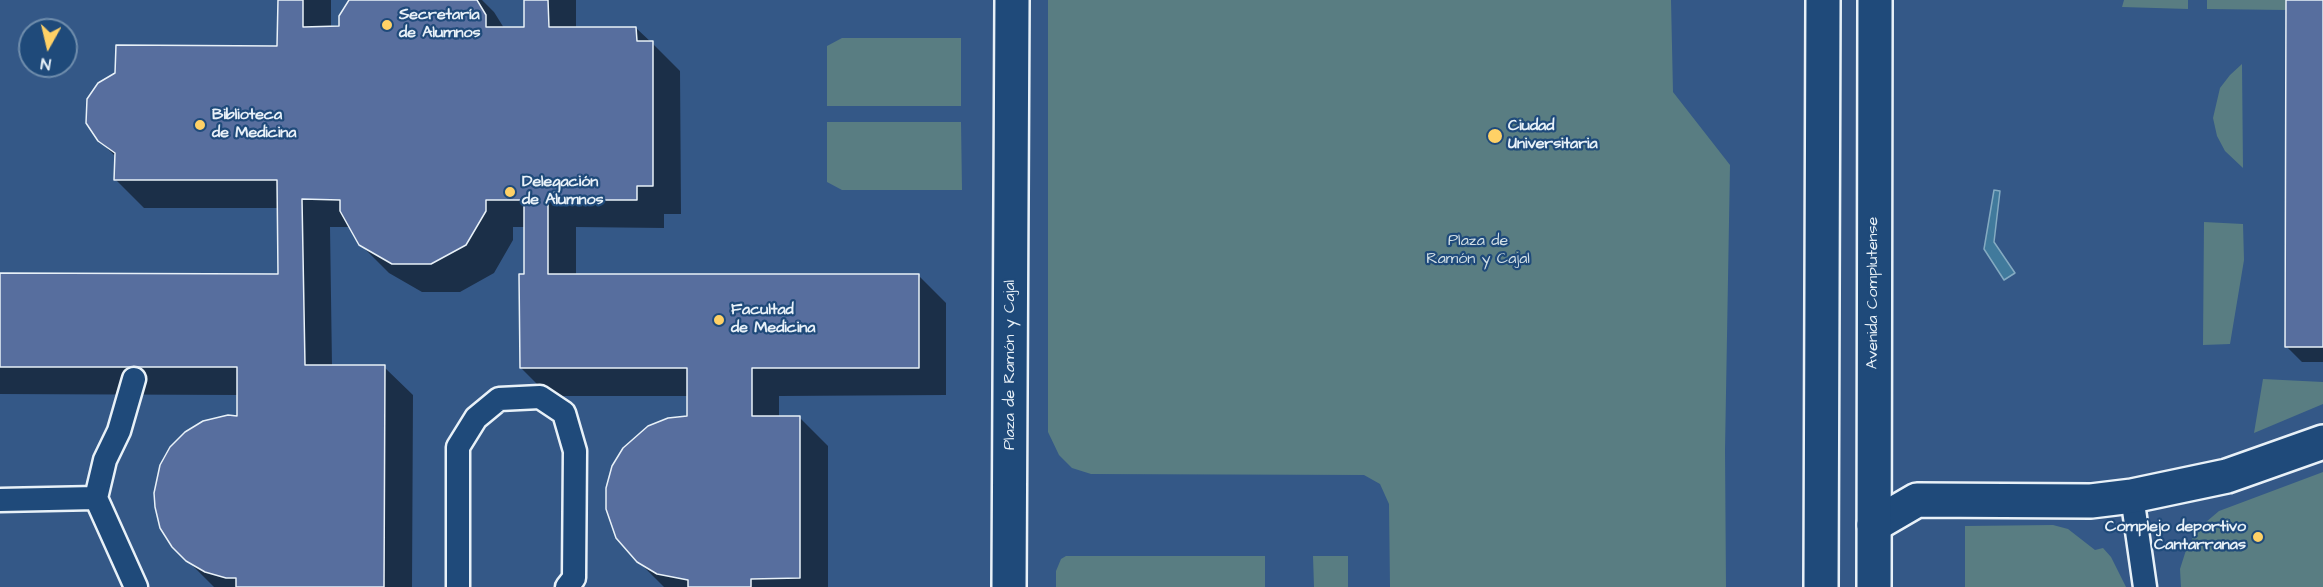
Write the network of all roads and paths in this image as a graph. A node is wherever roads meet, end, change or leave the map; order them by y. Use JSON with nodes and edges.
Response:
{"nodes":[{"id":1,"x":1012,"y":0,"type":"edge"},
{"id":2,"x":1823,"y":0,"type":"edge"},
{"id":3,"x":1875,"y":0,"type":"edge"},
{"id":4,"x":134,"y":379,"type":"dead end"},
{"id":5,"x":2323,"y":442,"type":"edge"},
{"id":6,"x":2132,"y":496,"type":"junction"},
{"id":7,"x":96,"y":498,"type":"junction"},
{"id":8,"x":0,"y":500,"type":"edge"},
{"id":9,"x":1874,"y":525,"type":"junction"},
{"id":10,"x":136,"y":587,"type":"edge"},
{"id":11,"x":458,"y":587,"type":"edge"},
{"id":12,"x":567,"y":587,"type":"edge"},
{"id":13,"x":1009,"y":587,"type":"edge"},
{"id":14,"x":1821,"y":587,"type":"edge"},
{"id":15,"x":1874,"y":587,"type":"edge"},
{"id":16,"x":2145,"y":587,"type":"edge"}],
"edges":[{"from":1,"to":13,"type":"street","name":"Plaza de Ramón y Cajal"},
{"from":2,"to":14,"type":"street"},
{"from":3,"to":9,"type":"street","name":"Avenida Complutense"},
{"from":4,"to":7,"type":"lane"},
{"from":5,"to":6,"type":"street"},
{"from":6,"to":9,"type":"street"},
{"from":6,"to":16,"type":"lane"},
{"from":7,"to":8,"type":"lane"},
{"from":7,"to":10,"type":"lane"},
{"from":9,"to":15,"type":"street","name":"Avenida Complutense"},
{"from":11,"to":12,"type":"lane"}]}
